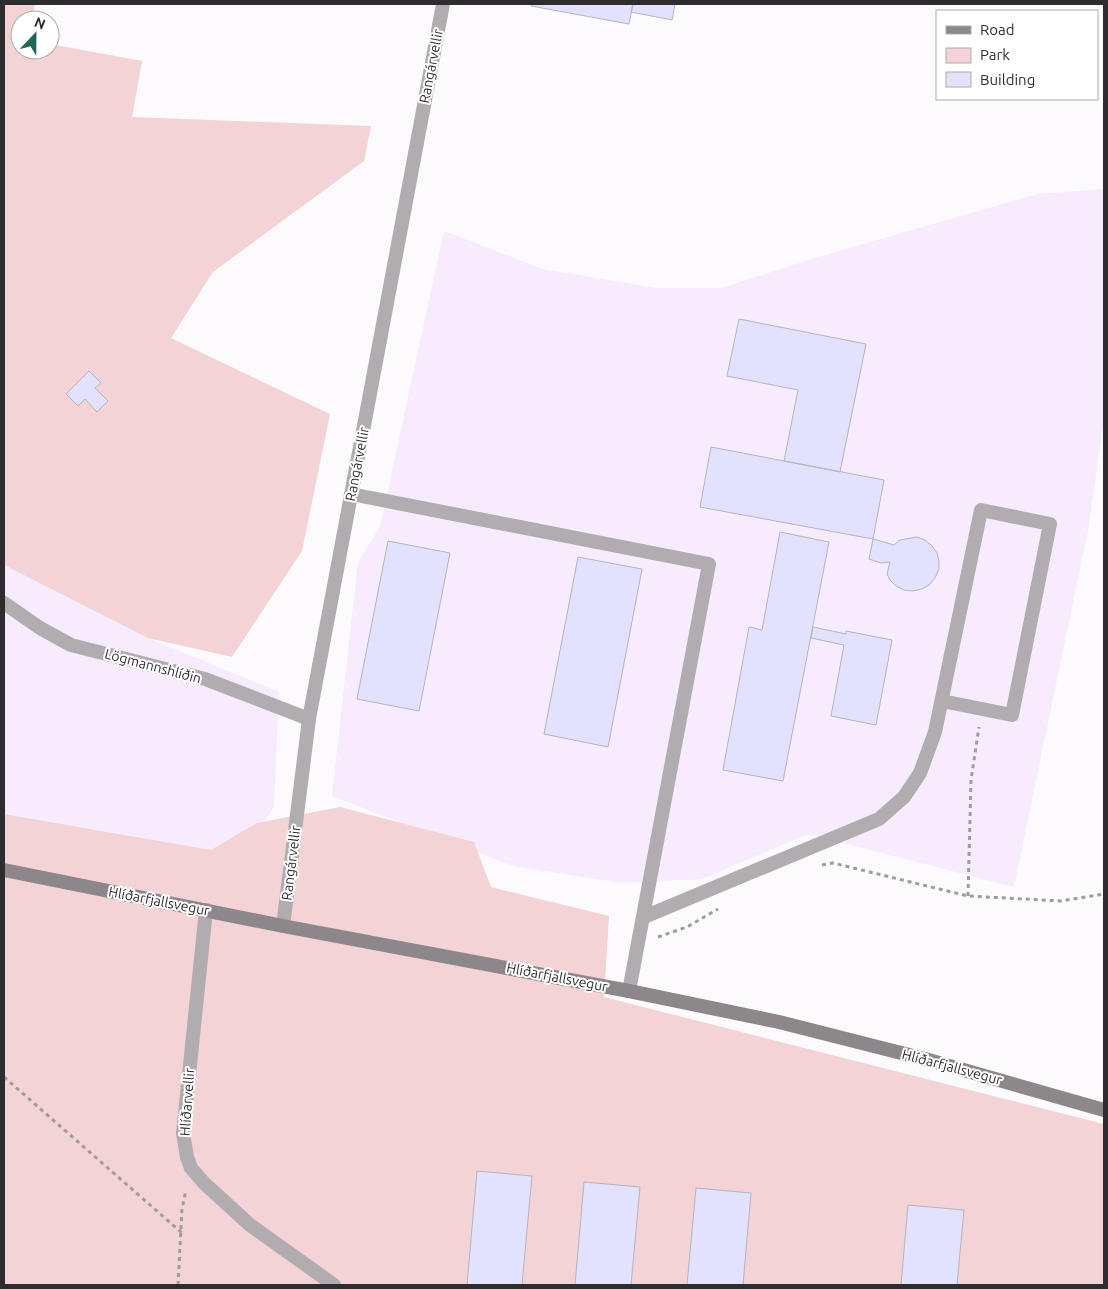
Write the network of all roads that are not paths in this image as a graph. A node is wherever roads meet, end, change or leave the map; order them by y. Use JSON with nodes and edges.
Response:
{"nodes":[{"id":1,"x":443,"y":4,"type":"edge"},
{"id":2,"x":351,"y":494,"type":"junction"},
{"id":3,"x":4,"y":603,"type":"edge"},
{"id":4,"x":942,"y":701,"type":"junction"},
{"id":5,"x":309,"y":719,"type":"junction"},
{"id":6,"x":4,"y":870,"type":"edge"},
{"id":7,"x":206,"y":910,"type":"junction"},
{"id":8,"x":644,"y":917,"type":"junction"},
{"id":9,"x":283,"y":926,"type":"junction"},
{"id":10,"x":629,"y":991,"type":"junction"},
{"id":11,"x":1104,"y":1110,"type":"edge"},
{"id":12,"x":334,"y":1285,"type":"edge"}],
"edges":[{"from":1,"to":2,"type":"street","name":"Rangárvellir"},
{"from":2,"to":5,"type":"street","name":"Rangárvellir"},
{"from":2,"to":8,"type":"street"},
{"from":3,"to":5,"type":"street","name":"Lögmannshlíðin"},
{"from":4,"to":4,"type":"street"},
{"from":4,"to":8,"type":"street"},
{"from":5,"to":9,"type":"street","name":"Rangárvellir"},
{"from":6,"to":7,"type":"main road","name":"Hlíðarfjallsvegur"},
{"from":7,"to":9,"type":"main road","name":"Hlíðarfjallsvegur"},
{"from":7,"to":12,"type":"street","name":"Hlíðarvellir"},
{"from":8,"to":10,"type":"street"},
{"from":9,"to":10,"type":"main road","name":"Hlíðarfjallsvegur"},
{"from":10,"to":11,"type":"main road","name":"Hlíðarfjallsvegur"}]}
